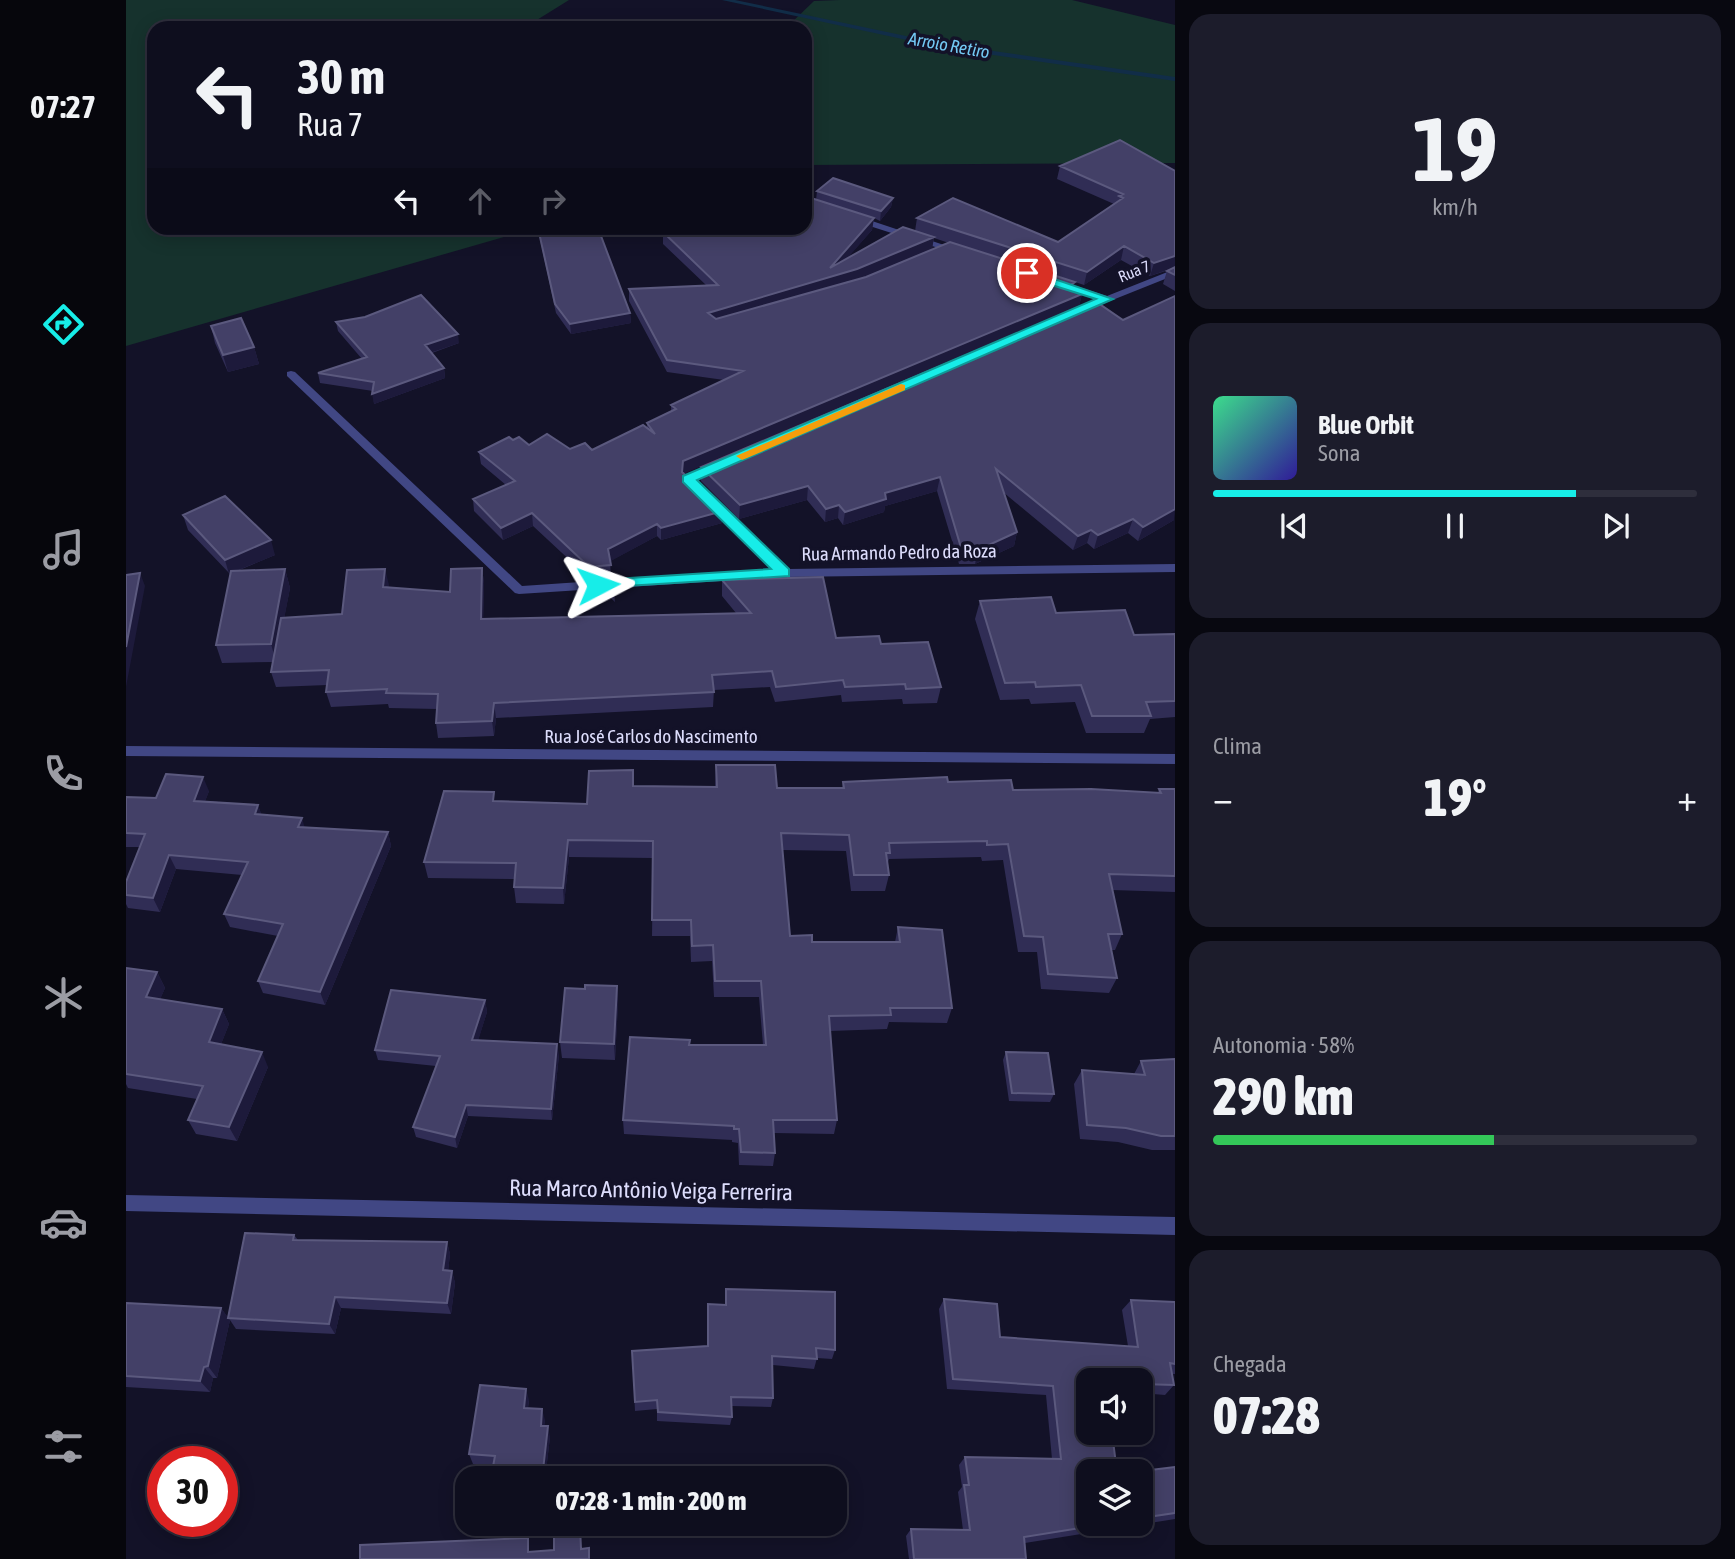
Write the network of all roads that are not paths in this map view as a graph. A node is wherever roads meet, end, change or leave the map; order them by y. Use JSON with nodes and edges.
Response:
{"nodes":[{"id":1,"x":847,"y":216,"type":"edge"},
{"id":2,"x":974,"y":256,"type":"edge"},
{"id":3,"x":1175,"y":272,"type":"edge"},
{"id":4,"x":1041,"y":277,"type":"edge"},
{"id":5,"x":1107,"y":299,"type":"junction"},
{"id":6,"x":1069,"y":315,"type":"edge"},
{"id":7,"x":291,"y":373,"type":"dead end"},
{"id":8,"x":726,"y":463,"type":"edge"},
{"id":9,"x":1175,"y":568,"type":"edge"},
{"id":10,"x":784,"y":573,"type":"junction"},
{"id":11,"x":126,"y":751,"type":"edge"},
{"id":12,"x":1175,"y":759,"type":"edge"},
{"id":13,"x":126,"y":1203,"type":"edge"},
{"id":14,"x":1175,"y":1226,"type":"edge"}],
"edges":[{"from":1,"to":2,"type":"street"},
{"from":3,"to":5,"type":"street","name":"Rua 7"},
{"from":4,"to":5,"type":"street"},
{"from":5,"to":6,"type":"street","name":"Rua 7"},
{"from":7,"to":10,"type":"street","name":"Rua Armando Pedro da Roza"},
{"from":8,"to":10,"type":"street"},
{"from":9,"to":10,"type":"street","name":"Rua Armando Pedro da Roza"},
{"from":11,"to":12,"type":"street","name":"Rua José Carlos do Nascimento"},
{"from":13,"to":14,"type":"street","name":"Rua Marco Antônio Veiga Ferrerira"}]}
